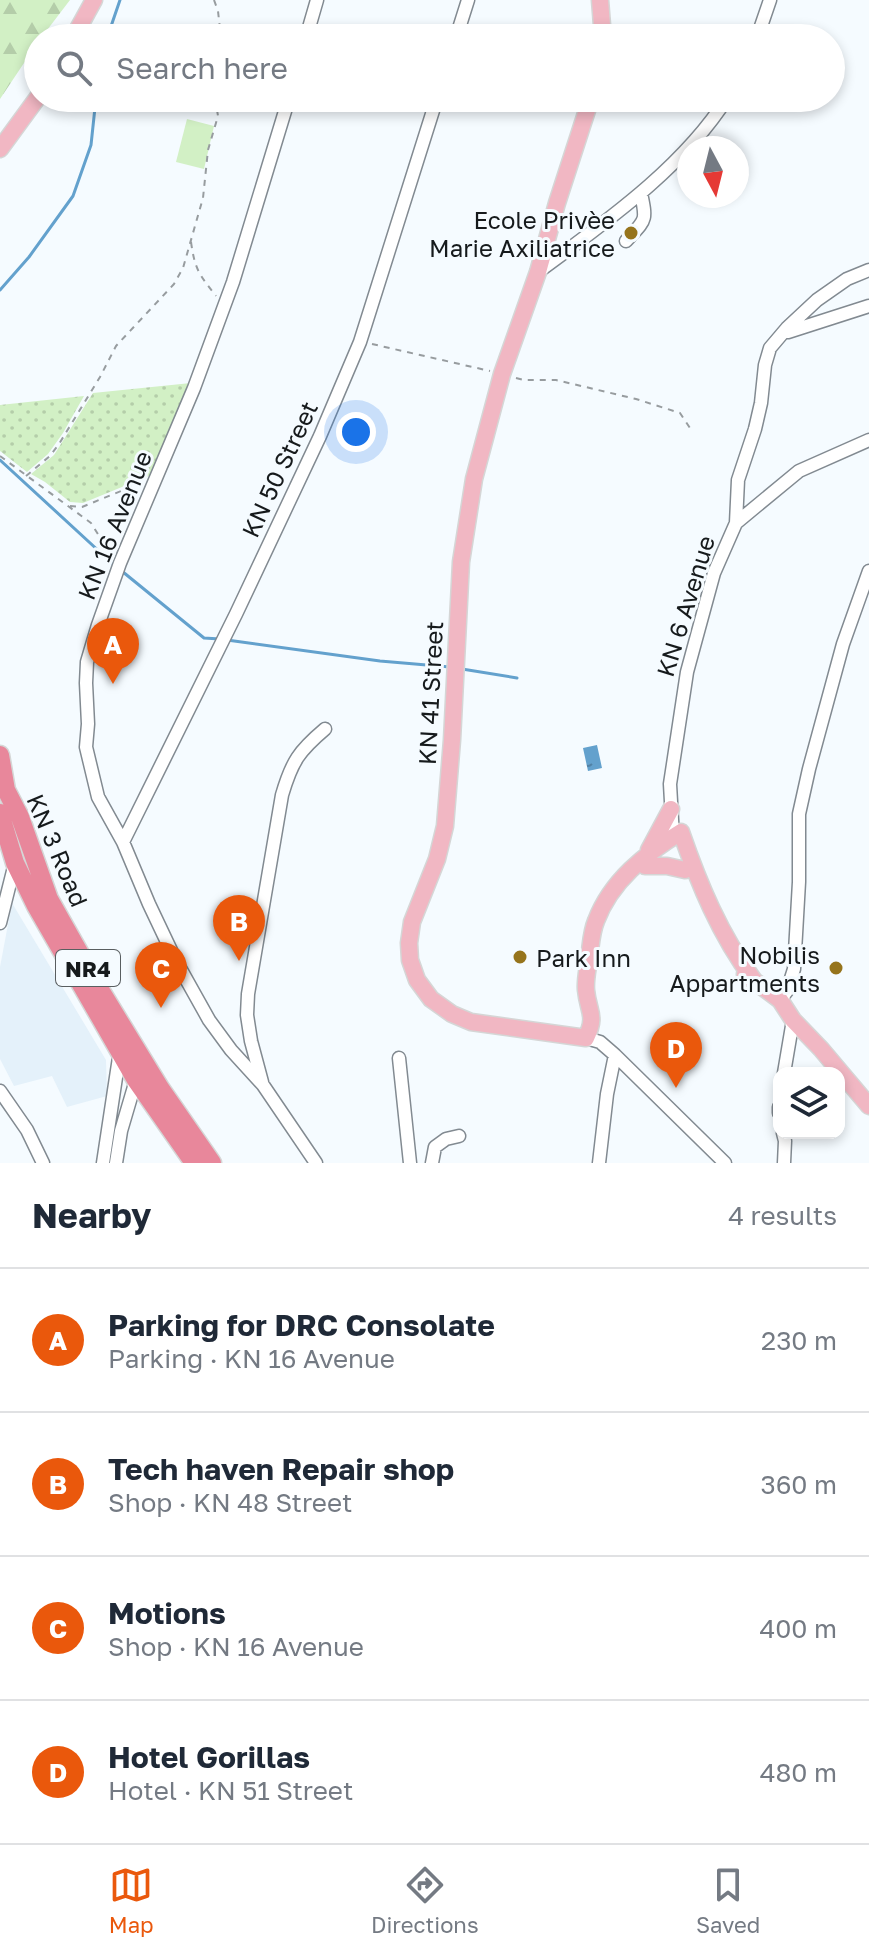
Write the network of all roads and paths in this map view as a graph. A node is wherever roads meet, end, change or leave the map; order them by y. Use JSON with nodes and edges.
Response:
{"nodes":[{"id":1,"x":94,"y":0,"type":"edge"},
{"id":2,"x":214,"y":0,"type":"edge"},
{"id":3,"x":317,"y":0,"type":"edge"},
{"id":4,"x":468,"y":0,"type":"edge"},
{"id":5,"x":600,"y":0,"type":"edge"},
{"id":6,"x":770,"y":0,"type":"edge"},
{"id":7,"x":81,"y":24,"type":"edge"},
{"id":8,"x":219,"y":24,"type":"edge"},
{"id":9,"x":310,"y":24,"type":"edge"},
{"id":10,"x":460,"y":24,"type":"edge"},
{"id":11,"x":602,"y":24,"type":"edge"},
{"id":12,"x":762,"y":24,"type":"edge"},
{"id":13,"x":27,"y":112,"type":"edge"},
{"id":14,"x":217,"y":112,"type":"edge"},
{"id":15,"x":285,"y":112,"type":"edge"},
{"id":16,"x":433,"y":112,"type":"edge"},
{"id":17,"x":586,"y":112,"type":"edge"},
{"id":18,"x":718,"y":112,"type":"edge"},
{"id":19,"x":0,"y":149,"type":"edge"},
{"id":20,"x":641,"y":193,"type":"junction"},
{"id":21,"x":191,"y":240,"type":"junction"},
{"id":22,"x":626,"y":241,"type":"dead end"},
{"id":23,"x":869,"y":270,"type":"edge"},
{"id":24,"x":538,"y":272,"type":"junction"},
{"id":25,"x":869,"y":306,"type":"edge"},
{"id":26,"x":224,"y":307,"type":"junction"},
{"id":27,"x":777,"y":335,"type":"junction"},
{"id":28,"x":360,"y":342,"type":"junction"},
{"id":29,"x":502,"y":374,"type":"junction"},
{"id":30,"x":690,"y":428,"type":"dead end"},
{"id":31,"x":869,"y":440,"type":"edge"},
{"id":32,"x":0,"y":456,"type":"edge"},
{"id":33,"x":26,"y":476,"type":"junction"},
{"id":34,"x":157,"y":477,"type":"junction"},
{"id":35,"x":69,"y":506,"type":"junction"},
{"id":36,"x":736,"y":523,"type":"junction"},
{"id":37,"x":123,"y":558,"type":"junction"},
{"id":38,"x":869,"y":571,"type":"edge"},
{"id":39,"x":325,"y":729,"type":"dead end"},
{"id":40,"x":0,"y":755,"type":"edge"},
{"id":41,"x":673,"y":765,"type":"junction"},
{"id":42,"x":671,"y":809,"type":"junction"},
{"id":43,"x":0,"y":813,"type":"edge"},
{"id":44,"x":678,"y":839,"type":"junction"},
{"id":45,"x":123,"y":842,"type":"junction"},
{"id":46,"x":644,"y":862,"type":"junction"},
{"id":47,"x":15,"y":863,"type":"junction"},
{"id":48,"x":685,"y":870,"type":"junction"},
{"id":49,"x":0,"y":923,"type":"edge"},
{"id":50,"x":753,"y":979,"type":"junction"},
{"id":51,"x":780,"y":1000,"type":"junction"},
{"id":52,"x":793,"y":1020,"type":"junction"},
{"id":53,"x":586,"y":1038,"type":"junction"},
{"id":54,"x":120,"y":1051,"type":"junction"},
{"id":55,"x":615,"y":1055,"type":"junction"},
{"id":56,"x":399,"y":1058,"type":"dead end"},
{"id":57,"x":785,"y":1067,"type":"edge"},
{"id":58,"x":136,"y":1080,"type":"junction"},
{"id":59,"x":263,"y":1085,"type":"junction"},
{"id":60,"x":0,"y":1091,"type":"edge"},
{"id":61,"x":869,"y":1106,"type":"edge"},
{"id":62,"x":459,"y":1136,"type":"dead end"},
{"id":63,"x":784,"y":1139,"type":"edge"},
{"id":64,"x":43,"y":1163,"type":"edge"},
{"id":65,"x":103,"y":1163,"type":"edge"},
{"id":66,"x":116,"y":1163,"type":"edge"},
{"id":67,"x":194,"y":1163,"type":"edge"},
{"id":68,"x":212,"y":1163,"type":"edge"},
{"id":69,"x":316,"y":1163,"type":"edge"},
{"id":70,"x":410,"y":1163,"type":"edge"},
{"id":71,"x":432,"y":1163,"type":"edge"},
{"id":72,"x":599,"y":1163,"type":"edge"},
{"id":73,"x":725,"y":1163,"type":"edge"},
{"id":74,"x":784,"y":1163,"type":"edge"}],
"edges":[{"from":1,"to":7,"type":"main road"},
{"from":2,"to":8,"type":"path"},
{"from":3,"to":9,"type":"street"},
{"from":4,"to":10,"type":"street"},
{"from":5,"to":11,"type":"main road"},
{"from":6,"to":12,"type":"street"},
{"from":13,"to":19,"type":"main road"},
{"from":14,"to":21,"type":"path"},
{"from":15,"to":26,"type":"street","name":"KN 16 Avenue"},
{"from":16,"to":28,"type":"street","name":"KN 50 Street"},
{"from":17,"to":24,"type":"main road","name":"KN 41 Street"},
{"from":18,"to":20,"type":"street"},
{"from":20,"to":22,"type":"street"},
{"from":20,"to":24,"type":"street"},
{"from":21,"to":26,"type":"path"},
{"from":21,"to":33,"type":"path"},
{"from":23,"to":27,"type":"street"},
{"from":24,"to":29,"type":"main road","name":"KN 41 Street"},
{"from":25,"to":27,"type":"street"},
{"from":26,"to":34,"type":"street","name":"KN 16 Avenue"},
{"from":27,"to":36,"type":"street"},
{"from":28,"to":29,"type":"path"},
{"from":28,"to":45,"type":"street","name":"KN 50 Street"},
{"from":29,"to":30,"type":"path"},
{"from":29,"to":53,"type":"main road","name":"KN 41 Street"},
{"from":31,"to":36,"type":"street","name":"KN 6 Avenue"},
{"from":32,"to":33,"type":"path"},
{"from":33,"to":35,"type":"path"},
{"from":34,"to":35,"type":"path"},
{"from":34,"to":37,"type":"street","name":"KN 16 Avenue"},
{"from":35,"to":37,"type":"path"},
{"from":36,"to":41,"type":"street","name":"KN 6 Avenue"},
{"from":37,"to":45,"type":"street","name":"KN 16 Avenue"},
{"from":38,"to":51,"type":"street"},
{"from":39,"to":59,"type":"street"},
{"from":40,"to":68,"type":"highway","name":"KN 3 Road","number":"NR4"},
{"from":41,"to":42,"type":"street","name":"KN 6 Avenue"},
{"from":41,"to":44,"type":"street","name":"KN 6 Avenue"},
{"from":42,"to":44,"type":"street","name":"KN 6 Avenue"},
{"from":42,"to":46,"type":"main road"},
{"from":43,"to":47,"type":"highway","name":"KN 3 Road","number":"NR4"},
{"from":44,"to":46,"type":"main road"},
{"from":44,"to":48,"type":"main road","name":"KN 6 Avenue"},
{"from":44,"to":50,"type":"main road","name":"KN 6 Avenue"},
{"from":45,"to":59,"type":"street","name":"KN 16 Avenue"},
{"from":46,"to":48,"type":"main road"},
{"from":46,"to":53,"type":"main road"},
{"from":47,"to":49,"type":"street"},
{"from":47,"to":54,"type":"highway","name":"KN 3 Road","number":"NR4"},
{"from":48,"to":50,"type":"main road","name":"KN 6 Avenue"},
{"from":50,"to":51,"type":"main road","name":"KN 6 Avenue"},
{"from":51,"to":52,"type":"main road","name":"KN 6 Avenue"},
{"from":52,"to":57,"type":"street"},
{"from":52,"to":61,"type":"main road","name":"KN 6 Avenue"},
{"from":53,"to":55,"type":"street"},
{"from":54,"to":58,"type":"highway","name":"KN 3 Road","number":"NR4"},
{"from":54,"to":65,"type":"street"},
{"from":55,"to":72,"type":"street"},
{"from":55,"to":73,"type":"street"},
{"from":56,"to":70,"type":"street"},
{"from":58,"to":66,"type":"street"},
{"from":58,"to":67,"type":"highway","name":"KN 3 Road","number":"NR4"},
{"from":59,"to":69,"type":"street","name":"KN 16 Avenue"},
{"from":60,"to":64,"type":"street"},
{"from":62,"to":71,"type":"street"},
{"from":63,"to":74,"type":"street"}]}
